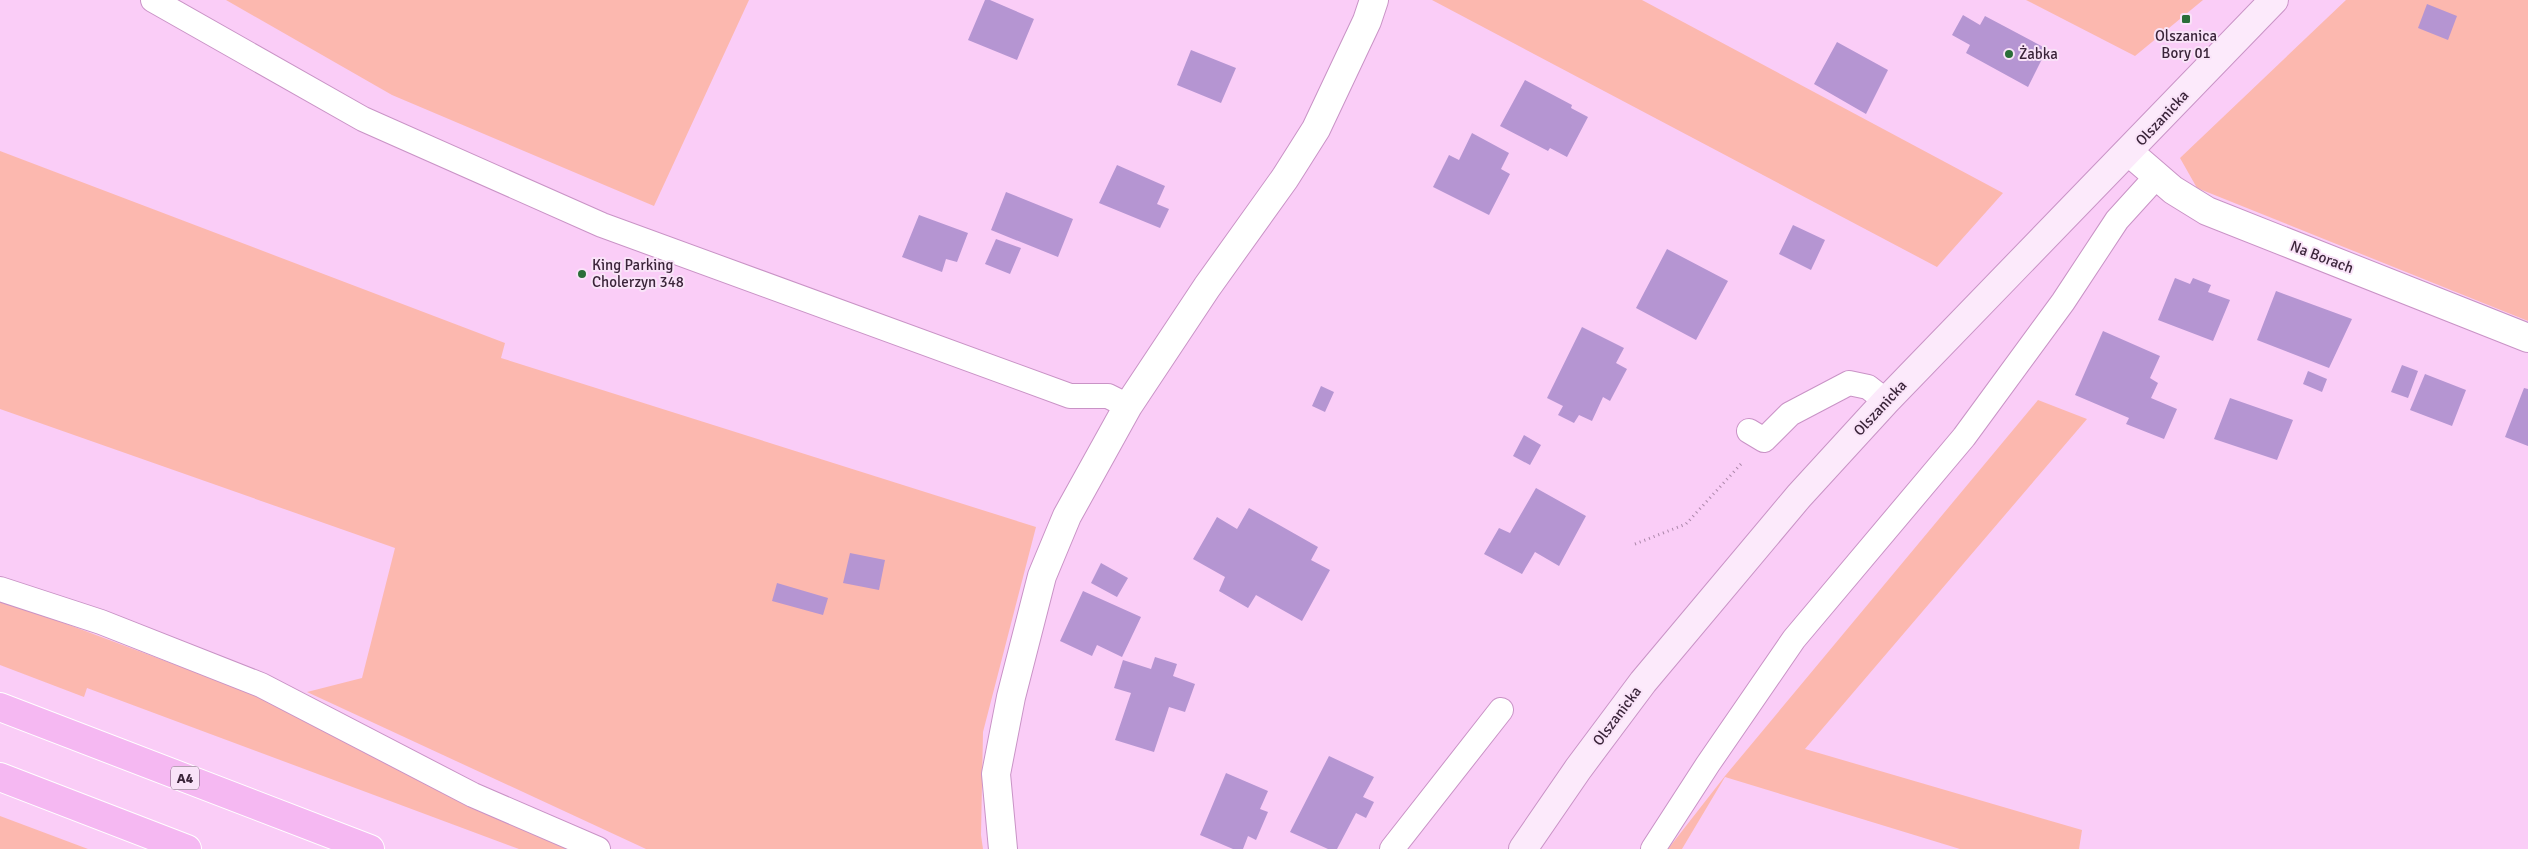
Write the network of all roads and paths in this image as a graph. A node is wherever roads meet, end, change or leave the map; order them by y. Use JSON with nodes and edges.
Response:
{"nodes":[{"id":1,"x":153,"y":0,"type":"edge"},
{"id":2,"x":1374,"y":0,"type":"edge"},
{"id":3,"x":2274,"y":0,"type":"edge"},
{"id":4,"x":2129,"y":152,"type":"junction"},
{"id":5,"x":2156,"y":177,"type":"junction"},
{"id":6,"x":2528,"y":338,"type":"edge"},
{"id":7,"x":1886,"y":402,"type":"junction"},
{"id":8,"x":1128,"y":406,"type":"junction"},
{"id":9,"x":1756,"y":436,"type":"joint"},
{"id":10,"x":1634,"y":544,"type":"dead end"},
{"id":11,"x":0,"y":589,"type":"edge"},
{"id":12,"x":0,"y":707,"type":"edge"},
{"id":13,"x":1501,"y":710,"type":"dead end"},
{"id":14,"x":0,"y":778,"type":"edge"},
{"id":15,"x":187,"y":849,"type":"edge"},
{"id":16,"x":370,"y":849,"type":"edge"},
{"id":17,"x":598,"y":849,"type":"edge"},
{"id":18,"x":1003,"y":849,"type":"edge"},
{"id":19,"x":1392,"y":849,"type":"edge"},
{"id":20,"x":1523,"y":849,"type":"edge"},
{"id":21,"x":1653,"y":849,"type":"edge"}],
"edges":[{"from":1,"to":8,"type":"lane"},
{"from":2,"to":8,"type":"street"},
{"from":3,"to":4,"type":"street","name":"Olszanicka"},
{"from":4,"to":5,"type":"street","name":"Na Borach"},
{"from":4,"to":7,"type":"street","name":"Olszanicka"},
{"from":5,"to":6,"type":"street","name":"Na Borach"},
{"from":5,"to":21,"type":"lane"},
{"from":7,"to":9,"type":"lane"},
{"from":7,"to":20,"type":"street","name":"Olszanicka"},
{"from":8,"to":18,"type":"street"},
{"from":9,"to":10,"type":"path"},
{"from":11,"to":17,"type":"lane"},
{"from":12,"to":16,"type":"highway","number":"A4"},
{"from":13,"to":19,"type":"lane"},
{"from":14,"to":15,"type":"highway"}]}
